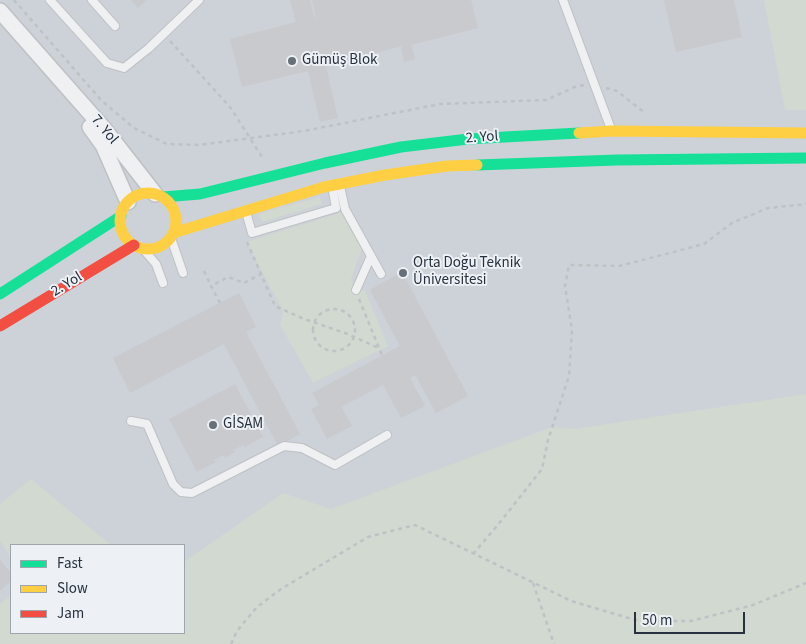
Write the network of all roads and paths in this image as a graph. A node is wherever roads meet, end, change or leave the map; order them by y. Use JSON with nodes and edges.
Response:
{"nodes":[{"id":1,"x":14,"y":0,"type":"edge"},
{"id":2,"x":50,"y":0,"type":"edge"},
{"id":3,"x":92,"y":0,"type":"edge"},
{"id":4,"x":199,"y":0,"type":"edge"},
{"id":5,"x":563,"y":0,"type":"edge"},
{"id":6,"x":0,"y":11,"type":"edge"},
{"id":7,"x":115,"y":26,"type":"dead end"},
{"id":8,"x":164,"y":34,"type":"junction"},
{"id":9,"x":49,"y":68,"type":"junction"},
{"id":10,"x":593,"y":84,"type":"junction"},
{"id":11,"x":650,"y":115,"type":"dead end"},
{"id":12,"x":806,"y":133,"type":"edge"},
{"id":13,"x":250,"y":138,"type":"junction"},
{"id":14,"x":614,"y":146,"type":"junction"},
{"id":15,"x":806,"y":158,"type":"edge"},
{"id":16,"x":274,"y":176,"type":"junction"},
{"id":17,"x":336,"y":185,"type":"junction"},
{"id":18,"x":159,"y":196,"type":"junction"},
{"id":19,"x":806,"y":204,"type":"edge"},
{"id":20,"x":124,"y":209,"type":"junction"},
{"id":21,"x":245,"y":210,"type":"junction"},
{"id":22,"x":252,"y":232,"type":"junction"},
{"id":23,"x":172,"y":236,"type":"junction"},
{"id":24,"x":139,"y":247,"type":"junction"},
{"id":25,"x":371,"y":256,"type":"junction"},
{"id":26,"x":204,"y":271,"type":"dead end"},
{"id":27,"x":183,"y":273,"type":"dead end"},
{"id":28,"x":261,"y":274,"type":"junction"},
{"id":29,"x":381,"y":274,"type":"dead end"},
{"id":30,"x":163,"y":283,"type":"dead end"},
{"id":31,"x":211,"y":286,"type":"junction"},
{"id":32,"x":356,"y":290,"type":"joint"},
{"id":33,"x":0,"y":294,"type":"edge"},
{"id":34,"x":220,"y":303,"type":"dead end"},
{"id":35,"x":313,"y":322,"type":"junction"},
{"id":36,"x":0,"y":326,"type":"edge"},
{"id":37,"x":354,"y":337,"type":"junction"},
{"id":38,"x":379,"y":348,"type":"junction"},
{"id":39,"x":382,"y":355,"type":"dead end"},
{"id":40,"x":131,"y":421,"type":"dead end"},
{"id":41,"x":388,"y":435,"type":"dead end"},
{"id":42,"x":473,"y":554,"type":"junction"},
{"id":43,"x":533,"y":583,"type":"junction"},
{"id":44,"x":806,"y":583,"type":"edge"},
{"id":45,"x":231,"y":644,"type":"edge"},
{"id":46,"x":554,"y":644,"type":"edge"}],
"edges":[{"from":1,"to":13,"type":"path"},
{"from":2,"to":8,"type":"lane"},
{"from":3,"to":7,"type":"lane"},
{"from":4,"to":8,"type":"lane"},
{"from":5,"to":10,"type":"lane"},
{"from":6,"to":9,"type":"street","name":"7. Yol"},
{"from":8,"to":13,"type":"path"},
{"from":9,"to":18,"type":"street","name":"7. Yol"},
{"from":9,"to":20,"type":"street","name":"7. Yol"},
{"from":10,"to":11,"type":"path"},
{"from":10,"to":13,"type":"path"},
{"from":10,"to":14,"type":"lane"},
{"from":12,"to":14,"type":"street","name":"2. Yol"},
{"from":13,"to":16,"type":"path"},
{"from":14,"to":15,"type":"street","name":"2. Yol"},
{"from":14,"to":16,"type":"street","name":"2. Yol"},
{"from":14,"to":17,"type":"street","name":"2. Yol"},
{"from":16,"to":18,"type":"street","name":"2. Yol"},
{"from":17,"to":21,"type":"street","name":"2. Yol"},
{"from":17,"to":22,"type":"lane"},
{"from":17,"to":25,"type":"lane"},
{"from":18,"to":20,"type":"street","name":"2. Yol"},
{"from":18,"to":23,"type":"street"},
{"from":19,"to":42,"type":"path"},
{"from":20,"to":24,"type":"street"},
{"from":20,"to":33,"type":"street","name":"2. Yol"},
{"from":21,"to":22,"type":"lane"},
{"from":21,"to":23,"type":"street","name":"2. Yol"},
{"from":22,"to":28,"type":"path"},
{"from":23,"to":24,"type":"street","name":"2. Yol"},
{"from":23,"to":27,"type":"lane"},
{"from":24,"to":30,"type":"lane"},
{"from":24,"to":36,"type":"street","name":"2. Yol"},
{"from":25,"to":29,"type":"lane"},
{"from":25,"to":32,"type":"lane"},
{"from":26,"to":31,"type":"path"},
{"from":28,"to":31,"type":"path"},
{"from":28,"to":35,"type":"path"},
{"from":31,"to":34,"type":"path"},
{"from":32,"to":38,"type":"path"},
{"from":35,"to":37,"type":"path"},
{"from":35,"to":37,"type":"path"},
{"from":35,"to":37,"type":"path"},
{"from":37,"to":38,"type":"path"},
{"from":38,"to":39,"type":"path"},
{"from":40,"to":41,"type":"lane"},
{"from":42,"to":43,"type":"path"},
{"from":42,"to":45,"type":"path"},
{"from":43,"to":44,"type":"path"},
{"from":43,"to":46,"type":"path"}]}
